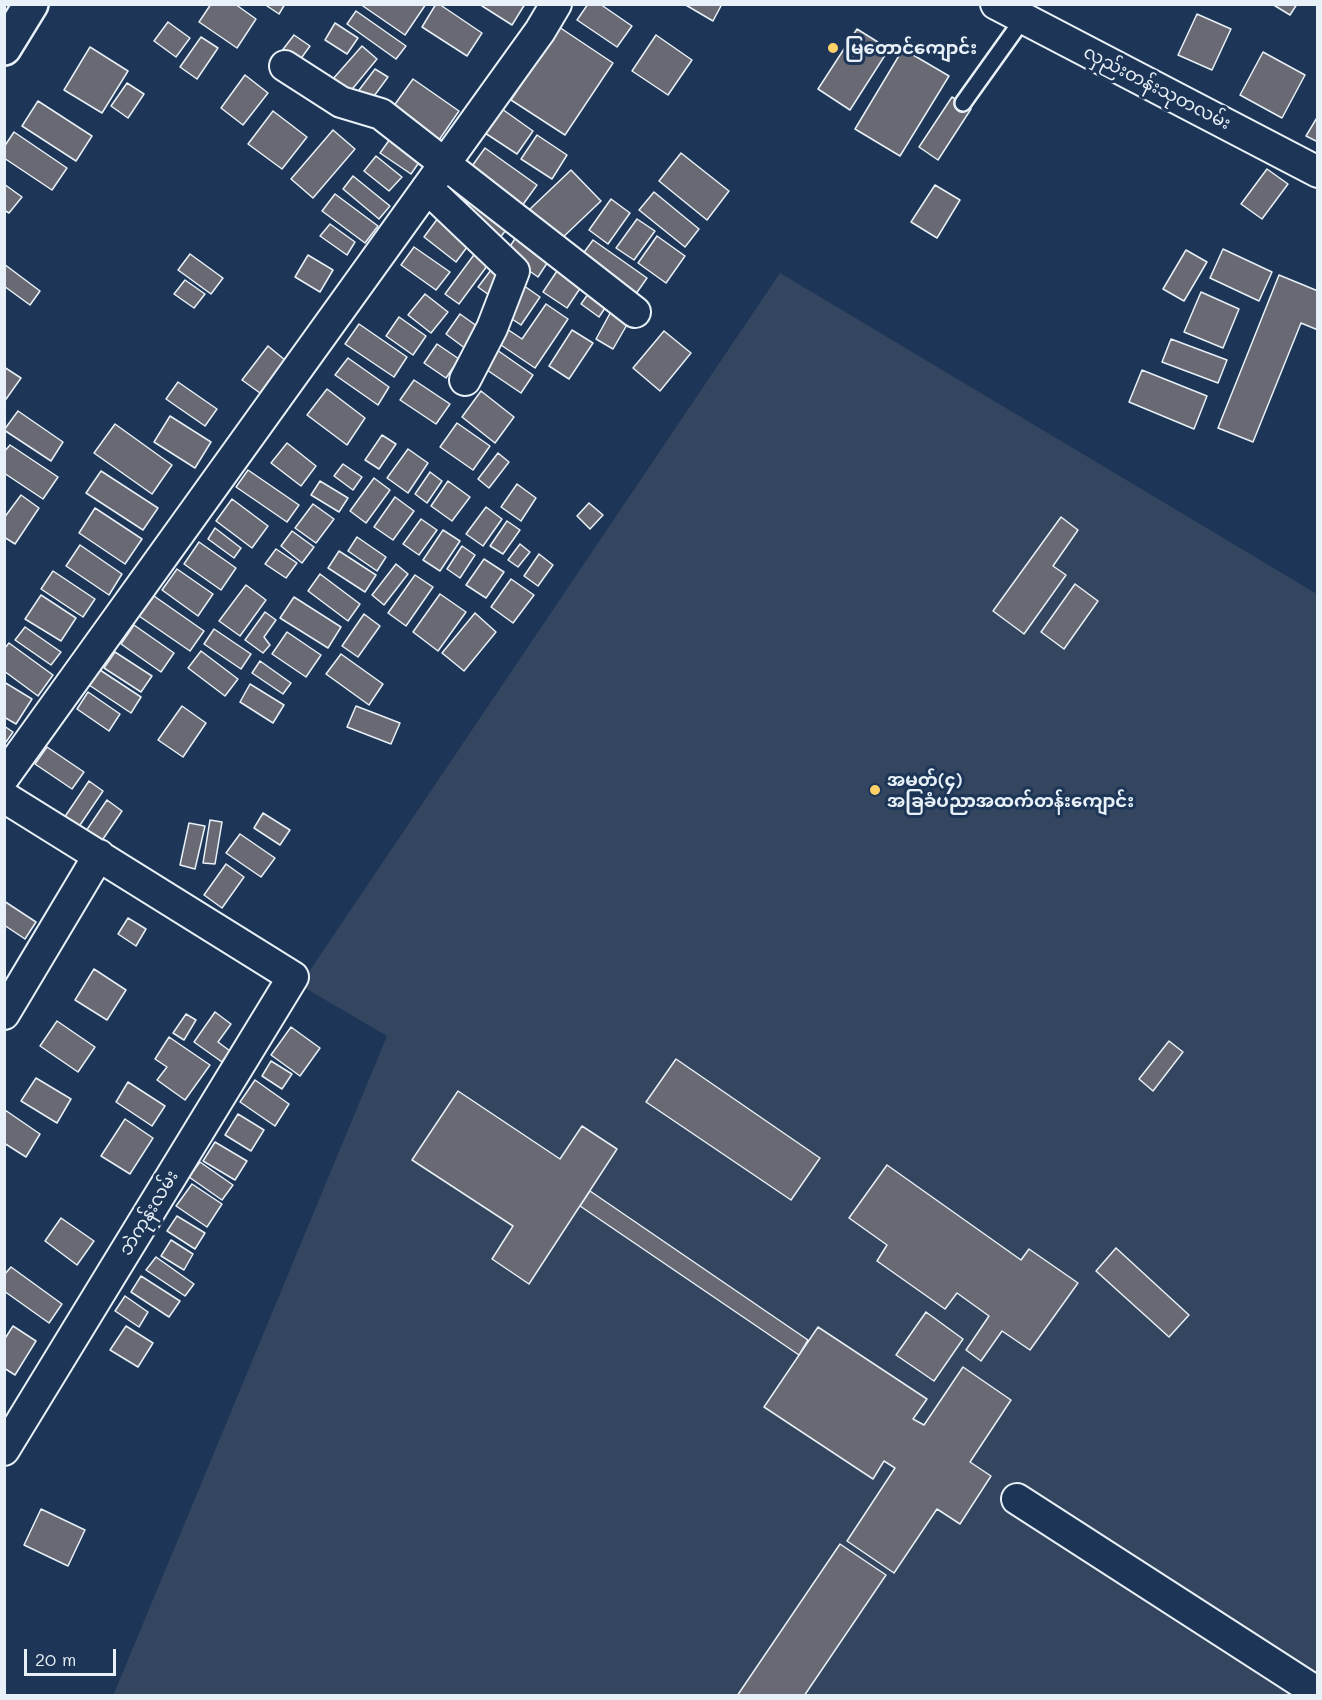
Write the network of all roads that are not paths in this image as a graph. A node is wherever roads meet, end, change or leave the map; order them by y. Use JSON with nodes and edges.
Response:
{"nodes":[{"id":1,"x":31,"y":4,"type":"edge"},
{"id":2,"x":556,"y":4,"type":"edge"},
{"id":3,"x":996,"y":4,"type":"edge"},
{"id":4,"x":1023,"y":19,"type":"junction"},
{"id":5,"x":4,"y":48,"type":"edge"},
{"id":6,"x":285,"y":66,"type":"dead end"},
{"id":7,"x":963,"y":103,"type":"dead end"},
{"id":8,"x":445,"y":163,"type":"junction"},
{"id":9,"x":1317,"y":172,"type":"edge"},
{"id":10,"x":427,"y":188,"type":"junction"},
{"id":11,"x":635,"y":312,"type":"dead end"},
{"id":12,"x":465,"y":380,"type":"dead end"},
{"id":13,"x":4,"y":777,"type":"edge"},
{"id":14,"x":4,"y":797,"type":"edge"},
{"id":15,"x":99,"y":855,"type":"junction"},
{"id":16,"x":4,"y":1014,"type":"edge"},
{"id":17,"x":4,"y":1450,"type":"edge"},
{"id":18,"x":1017,"y":1499,"type":"dead end"},
{"id":19,"x":1317,"y":1693,"type":"edge"}],
"edges":[{"from":1,"to":5,"type":"street"},
{"from":2,"to":8,"type":"street"},
{"from":3,"to":4,"type":"street","name":"လှည်းတန်းသုတလမ်း"},
{"from":4,"to":7,"type":"lane"},
{"from":4,"to":9,"type":"street","name":"လှည်းတန်းသုတလမ်း"},
{"from":6,"to":8,"type":"street"},
{"from":8,"to":10,"type":"street"},
{"from":8,"to":11,"type":"street"},
{"from":10,"to":12,"type":"street"},
{"from":10,"to":13,"type":"street"},
{"from":14,"to":15,"type":"street"},
{"from":15,"to":16,"type":"street"},
{"from":15,"to":17,"type":"street","name":"ဘဲကုန်းလမ်း"},
{"from":18,"to":19,"type":"street"}]}
